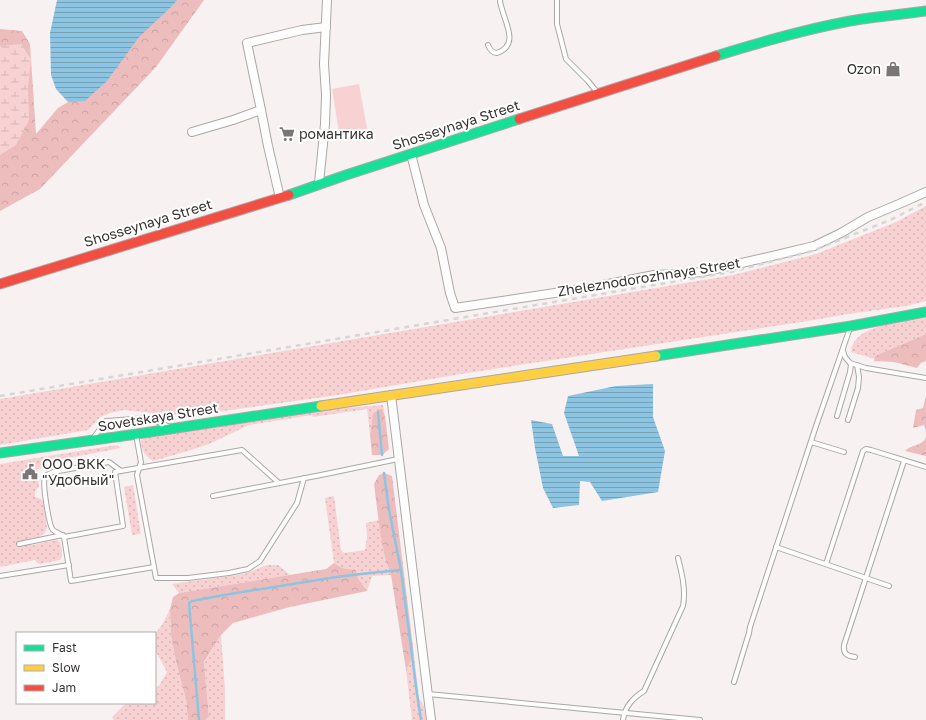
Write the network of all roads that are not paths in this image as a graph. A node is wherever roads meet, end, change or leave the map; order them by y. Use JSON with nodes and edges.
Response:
{"nodes":[{"id":1,"x":327,"y":0,"type":"edge"},
{"id":2,"x":500,"y":0,"type":"edge"},
{"id":3,"x":556,"y":0,"type":"edge"},
{"id":4,"x":926,"y":11,"type":"edge"},
{"id":5,"x":326,"y":27,"type":"junction"},
{"id":6,"x":488,"y":45,"type":"dead end"},
{"id":7,"x":598,"y":94,"type":"junction"},
{"id":8,"x":261,"y":110,"type":"junction"},
{"id":9,"x":192,"y":132,"type":"dead end"},
{"id":10,"x":411,"y":154,"type":"junction"},
{"id":11,"x":319,"y":183,"type":"junction"},
{"id":12,"x":926,"y":192,"type":"edge"},
{"id":13,"x":280,"y":198,"type":"junction"},
{"id":14,"x":0,"y":284,"type":"edge"},
{"id":15,"x":926,"y":312,"type":"edge"},
{"id":16,"x":851,"y":326,"type":"junction"},
{"id":17,"x":843,"y":350,"type":"junction"},
{"id":18,"x":851,"y":364,"type":"junction"},
{"id":19,"x":857,"y":365,"type":"junction"},
{"id":20,"x":926,"y":378,"type":"edge"},
{"id":21,"x":391,"y":395,"type":"junction"},
{"id":22,"x":838,"y":416,"type":"dead end"},
{"id":23,"x":848,"y":420,"type":"dead end"},
{"id":24,"x":174,"y":429,"type":"junction"},
{"id":25,"x":136,"y":435,"type":"junction"},
{"id":26,"x":91,"y":441,"type":"junction"},
{"id":27,"x":811,"y":442,"type":"junction"},
{"id":28,"x":844,"y":452,"type":"dead end"},
{"id":29,"x":0,"y":453,"type":"edge"},
{"id":30,"x":398,"y":459,"type":"junction"},
{"id":31,"x":904,"y":461,"type":"junction"},
{"id":32,"x":139,"y":468,"type":"junction"},
{"id":33,"x":926,"y":468,"type":"edge"},
{"id":34,"x":121,"y":471,"type":"junction"},
{"id":35,"x":304,"y":478,"type":"junction"},
{"id":36,"x":279,"y":483,"type":"junction"},
{"id":37,"x":213,"y":496,"type":"dead end"},
{"id":38,"x":64,"y":536,"type":"junction"},
{"id":39,"x":19,"y":544,"type":"dead end"},
{"id":40,"x":776,"y":547,"type":"junction"},
{"id":41,"x":678,"y":558,"type":"dead end"},
{"id":42,"x":826,"y":564,"type":"junction"},
{"id":43,"x":69,"y":565,"type":"junction"},
{"id":44,"x":154,"y":567,"type":"junction"},
{"id":45,"x":0,"y":576,"type":"edge"},
{"id":46,"x":867,"y":578,"type":"junction"},
{"id":47,"x":889,"y":586,"type":"dead end"},
{"id":48,"x":855,"y":657,"type":"dead end"},
{"id":49,"x":734,"y":682,"type":"dead end"},
{"id":50,"x":427,"y":694,"type":"junction"},
{"id":51,"x":624,"y":712,"type":"junction"},
{"id":52,"x":431,"y":720,"type":"edge"},
{"id":53,"x":623,"y":720,"type":"edge"},
{"id":54,"x":700,"y":720,"type":"edge"}],
"edges":[{"from":1,"to":5,"type":"street"},
{"from":2,"to":6,"type":"lane"},
{"from":3,"to":7,"type":"lane"},
{"from":4,"to":7,"type":"street","name":"Shosseynaya Street"},
{"from":5,"to":8,"type":"street"},
{"from":5,"to":11,"type":"street"},
{"from":7,"to":10,"type":"street","name":"Shosseynaya Street"},
{"from":8,"to":9,"type":"street"},
{"from":8,"to":13,"type":"street"},
{"from":10,"to":11,"type":"street","name":"Shosseynaya Street"},
{"from":10,"to":12,"type":"street","name":"Zheleznodorozhnaya Street"},
{"from":11,"to":13,"type":"street","name":"Shosseynaya Street"},
{"from":13,"to":14,"type":"street","name":"Shosseynaya Street"},
{"from":15,"to":16,"type":"street","name":"Sovetskaya Street"},
{"from":16,"to":17,"type":"lane"},
{"from":16,"to":21,"type":"street","name":"Sovetskaya Street"},
{"from":17,"to":18,"type":"lane"},
{"from":17,"to":27,"type":"lane"},
{"from":18,"to":19,"type":"lane"},
{"from":18,"to":22,"type":"lane"},
{"from":19,"to":20,"type":"lane"},
{"from":19,"to":23,"type":"lane"},
{"from":21,"to":24,"type":"street","name":"Sovetskaya Street"},
{"from":21,"to":30,"type":"street"},
{"from":24,"to":25,"type":"street","name":"Sovetskaya Street"},
{"from":24,"to":26,"type":"lane"},
{"from":25,"to":26,"type":"street","name":"Sovetskaya Street"},
{"from":25,"to":32,"type":"lane"},
{"from":26,"to":29,"type":"street","name":"Sovetskaya Street"},
{"from":27,"to":28,"type":"lane"},
{"from":27,"to":40,"type":"lane"},
{"from":30,"to":35,"type":"lane"},
{"from":30,"to":50,"type":"street"},
{"from":31,"to":33,"type":"lane"},
{"from":31,"to":42,"type":"lane"},
{"from":31,"to":46,"type":"lane"},
{"from":32,"to":34,"type":"lane"},
{"from":32,"to":36,"type":"lane"},
{"from":32,"to":44,"type":"lane"},
{"from":34,"to":38,"type":"lane"},
{"from":34,"to":38,"type":"lane"},
{"from":35,"to":36,"type":"lane"},
{"from":35,"to":44,"type":"lane"},
{"from":36,"to":37,"type":"lane"},
{"from":38,"to":39,"type":"lane"},
{"from":38,"to":43,"type":"lane"},
{"from":40,"to":42,"type":"lane"},
{"from":40,"to":49,"type":"lane"},
{"from":41,"to":51,"type":"lane"},
{"from":42,"to":46,"type":"lane"},
{"from":43,"to":44,"type":"lane"},
{"from":43,"to":45,"type":"lane"},
{"from":46,"to":47,"type":"lane"},
{"from":46,"to":48,"type":"lane"},
{"from":50,"to":51,"type":"lane"},
{"from":50,"to":52,"type":"street"},
{"from":51,"to":53,"type":"lane"},
{"from":51,"to":54,"type":"lane"}]}
